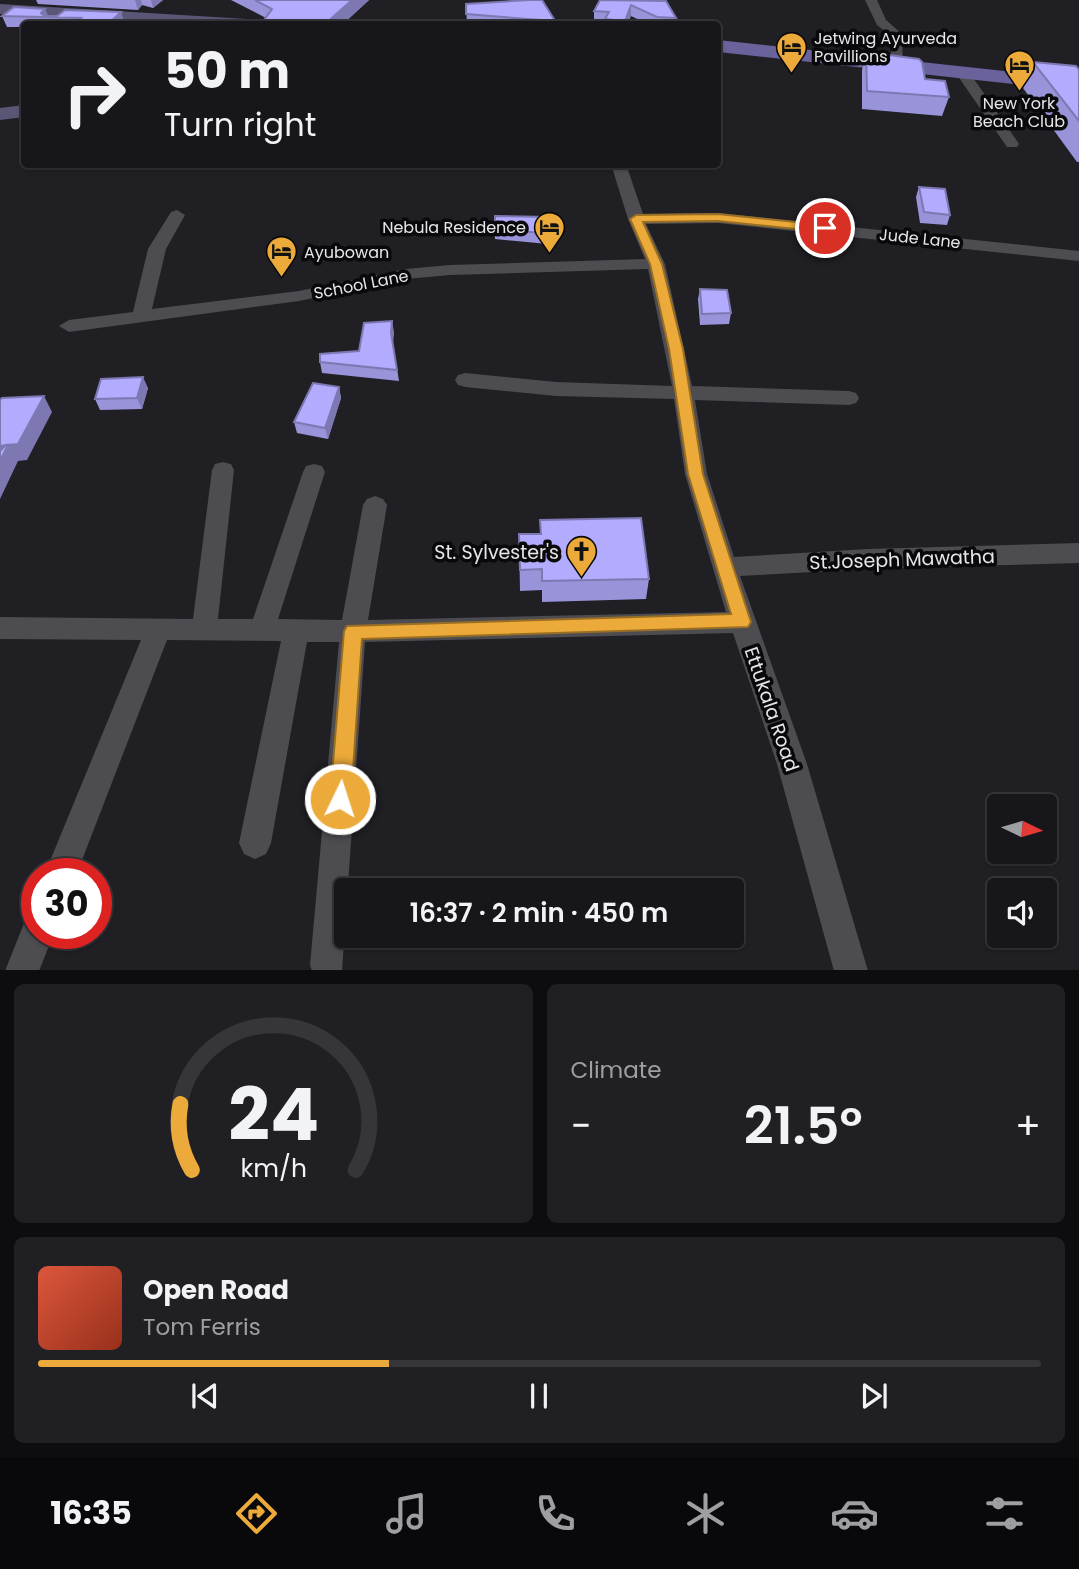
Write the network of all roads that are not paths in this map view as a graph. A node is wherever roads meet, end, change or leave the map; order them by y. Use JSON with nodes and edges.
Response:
{"nodes":[{"id":1,"x":871,"y":0,"type":"edge"},
{"id":2,"x":0,"y":9,"type":"edge"},
{"id":3,"x":68,"y":12,"type":"junction"},
{"id":4,"x":58,"y":21,"type":"edge"},
{"id":5,"x":202,"y":21,"type":"edge"},
{"id":6,"x":721,"y":46,"type":"edge"},
{"id":7,"x":898,"y":66,"type":"junction"},
{"id":8,"x":962,"y":72,"type":"junction"},
{"id":9,"x":1079,"y":85,"type":"edge"},
{"id":10,"x":21,"y":111,"type":"edge"},
{"id":11,"x":0,"y":114,"type":"edge"},
{"id":12,"x":1012,"y":144,"type":"dead end"},
{"id":13,"x":619,"y":168,"type":"edge"},
{"id":14,"x":177,"y":215,"type":"dead end"},
{"id":15,"x":636,"y":219,"type":"junction"},
{"id":16,"x":1079,"y":256,"type":"edge"},
{"id":17,"x":656,"y":264,"type":"junction"},
{"id":18,"x":141,"y":317,"type":"junction"},
{"id":19,"x":69,"y":326,"type":"dead end"},
{"id":20,"x":465,"y":380,"type":"dead end"},
{"id":21,"x":682,"y":392,"type":"junction"},
{"id":22,"x":849,"y":398,"type":"dead end"},
{"id":23,"x":223,"y":470,"type":"dead end"},
{"id":24,"x":314,"y":472,"type":"dead end"},
{"id":25,"x":375,"y":505,"type":"dead end"},
{"id":26,"x":1079,"y":553,"type":"edge"},
{"id":27,"x":724,"y":567,"type":"junction"},
{"id":28,"x":742,"y":622,"type":"junction"},
{"id":29,"x":0,"y":628,"type":"edge"},
{"id":30,"x":296,"y":630,"type":"junction"},
{"id":31,"x":158,"y":631,"type":"junction"},
{"id":32,"x":204,"y":631,"type":"junction"},
{"id":33,"x":262,"y":631,"type":"junction"},
{"id":34,"x":354,"y":631,"type":"junction"},
{"id":35,"x":255,"y":843,"type":"dead end"},
{"id":36,"x":67,"y":858,"type":"edge"},
{"id":37,"x":31,"y":949,"type":"edge"},
{"id":38,"x":327,"y":965,"type":"dead end"},
{"id":39,"x":22,"y":970,"type":"edge"},
{"id":40,"x":851,"y":970,"type":"edge"}],
"edges":[{"from":1,"to":7,"type":"street"},
{"from":2,"to":3,"type":"street"},
{"from":3,"to":4,"type":"street"},
{"from":3,"to":5,"type":"street"},
{"from":6,"to":7,"type":"main road"},
{"from":7,"to":8,"type":"main road"},
{"from":8,"to":9,"type":"main road"},
{"from":8,"to":12,"type":"street"},
{"from":10,"to":11,"type":"street"},
{"from":13,"to":15,"type":"street","name":"Ettukala Road"},
{"from":14,"to":18,"type":"street"},
{"from":15,"to":16,"type":"street","name":"Jude Lane"},
{"from":15,"to":17,"type":"street","name":"Ettukala Road"},
{"from":17,"to":18,"type":"street","name":"School Lane"},
{"from":17,"to":21,"type":"street","name":"Ettukala Road"},
{"from":18,"to":19,"type":"street","name":"School Lane"},
{"from":20,"to":21,"type":"street"},
{"from":21,"to":22,"type":"street"},
{"from":21,"to":27,"type":"street","name":"Ettukala Road"},
{"from":23,"to":32,"type":"street"},
{"from":24,"to":33,"type":"street"},
{"from":25,"to":34,"type":"street"},
{"from":26,"to":27,"type":"street","name":"St.Joseph Mawatha"},
{"from":27,"to":28,"type":"street","name":"Ettukala Road"},
{"from":28,"to":34,"type":"street"},
{"from":28,"to":40,"type":"street","name":"Ettukala Road"},
{"from":29,"to":31,"type":"street"},
{"from":30,"to":33,"type":"street"},
{"from":30,"to":34,"type":"street"},
{"from":30,"to":35,"type":"street"},
{"from":31,"to":32,"type":"street"},
{"from":31,"to":36,"type":"street"},
{"from":32,"to":33,"type":"street"},
{"from":34,"to":38,"type":"street"},
{"from":37,"to":39,"type":"street"}]}
